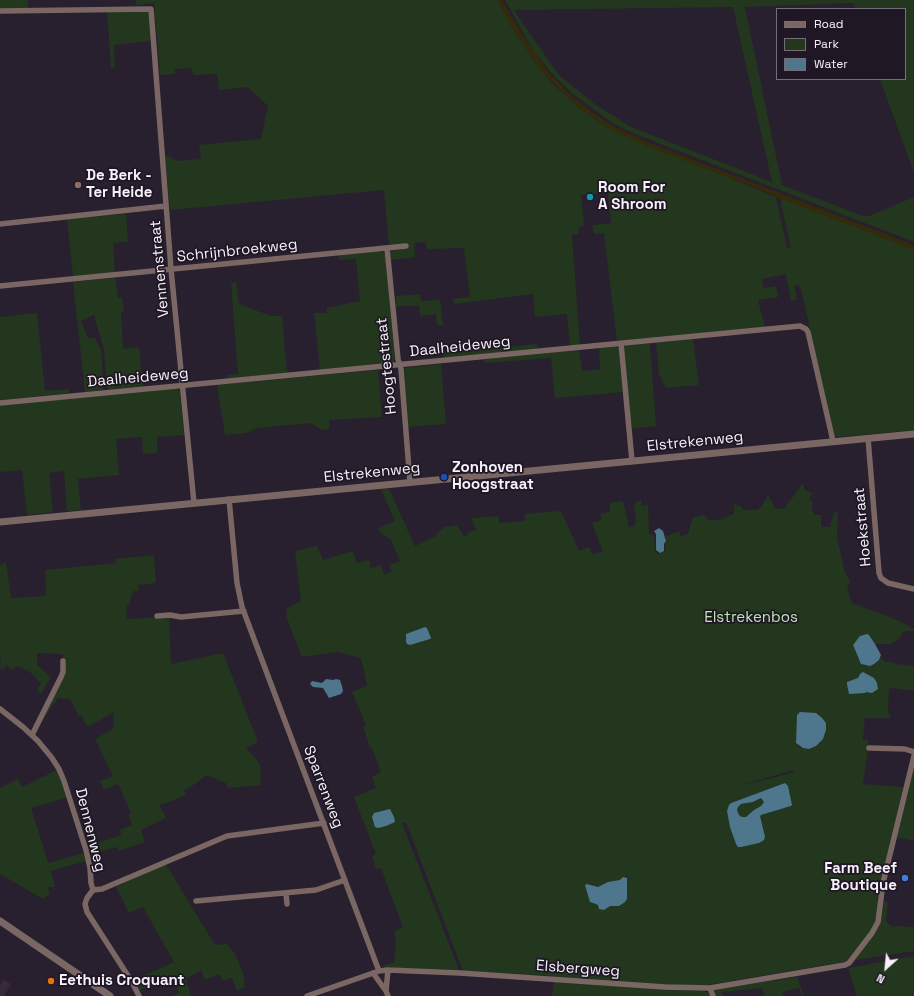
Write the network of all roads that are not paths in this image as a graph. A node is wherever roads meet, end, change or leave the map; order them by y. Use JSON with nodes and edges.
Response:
{"nodes":[{"id":1,"x":0,"y":11,"type":"edge"},
{"id":2,"x":166,"y":206,"type":"junction"},
{"id":3,"x":0,"y":224,"type":"edge"},
{"id":4,"x":406,"y":246,"type":"dead end"},
{"id":5,"x":388,"y":248,"type":"junction"},
{"id":6,"x":171,"y":269,"type":"junction"},
{"id":7,"x":0,"y":286,"type":"edge"},
{"id":8,"x":621,"y":343,"type":"junction"},
{"id":9,"x":399,"y":364,"type":"junction"},
{"id":10,"x":182,"y":386,"type":"junction"},
{"id":11,"x":0,"y":403,"type":"edge"},
{"id":12,"x":914,"y":434,"type":"edge"},
{"id":13,"x":868,"y":438,"type":"junction"},
{"id":14,"x":833,"y":441,"type":"junction"},
{"id":15,"x":632,"y":461,"type":"junction"},
{"id":16,"x":410,"y":482,"type":"junction"},
{"id":17,"x":229,"y":499,"type":"junction"},
{"id":18,"x":194,"y":503,"type":"junction"},
{"id":19,"x":0,"y":522,"type":"edge"},
{"id":20,"x":914,"y":589,"type":"edge"},
{"id":21,"x":244,"y":611,"type":"junction"},
{"id":22,"x":157,"y":616,"type":"dead end"},
{"id":23,"x":63,"y":661,"type":"dead end"},
{"id":24,"x":0,"y":709,"type":"edge"},
{"id":25,"x":32,"y":735,"type":"junction"},
{"id":26,"x":869,"y":748,"type":"dead end"},
{"id":27,"x":914,"y":752,"type":"edge"},
{"id":28,"x":914,"y":756,"type":"edge"},
{"id":29,"x":324,"y":823,"type":"junction"},
{"id":30,"x":345,"y":880,"type":"junction"},
{"id":31,"x":93,"y":890,"type":"junction"},
{"id":32,"x":286,"y":893,"type":"junction"},
{"id":33,"x":196,"y":901,"type":"dead end"},
{"id":34,"x":286,"y":904,"type":"dead end"},
{"id":35,"x":0,"y":921,"type":"edge"},
{"id":36,"x":388,"y":970,"type":"junction"},
{"id":37,"x":376,"y":972,"type":"junction"},
{"id":38,"x":710,"y":988,"type":"junction"},
{"id":39,"x":387,"y":994,"type":"edge"},
{"id":40,"x":110,"y":996,"type":"edge"},
{"id":41,"x":139,"y":996,"type":"edge"},
{"id":42,"x":306,"y":996,"type":"edge"},
{"id":43,"x":713,"y":996,"type":"edge"}],
"edges":[{"from":1,"to":2,"type":"street","name":"Vennenstraat"},
{"from":2,"to":3,"type":"street"},
{"from":2,"to":6,"type":"street","name":"Vennenstraat"},
{"from":4,"to":5,"type":"street","name":"Schrijnbroekweg"},
{"from":5,"to":6,"type":"street","name":"Schrijnbroekweg"},
{"from":5,"to":9,"type":"street","name":"Hoogtestraat"},
{"from":6,"to":7,"type":"street","name":"Schrijnbroekweg"},
{"from":6,"to":10,"type":"street","name":"Vennenstraat"},
{"from":8,"to":9,"type":"street","name":"Daalheideweg"},
{"from":8,"to":14,"type":"street","name":"Daalheideweg"},
{"from":8,"to":15,"type":"street"},
{"from":9,"to":10,"type":"street","name":"Daalheideweg"},
{"from":9,"to":16,"type":"street","name":"Hoogtestraat"},
{"from":10,"to":11,"type":"street","name":"Daalheideweg"},
{"from":10,"to":18,"type":"street","name":"Vennenstraat"},
{"from":12,"to":13,"type":"street","name":"Elstrekenweg"},
{"from":13,"to":14,"type":"street","name":"Elstrekenweg"},
{"from":13,"to":20,"type":"street","name":"Hoekstraat"},
{"from":14,"to":15,"type":"street","name":"Elstrekenweg"},
{"from":15,"to":16,"type":"street","name":"Elstrekenweg"},
{"from":16,"to":17,"type":"street","name":"Elstrekenweg"},
{"from":17,"to":18,"type":"street","name":"Elstrekenweg"},
{"from":17,"to":21,"type":"street","name":"Sparrenweg"},
{"from":18,"to":19,"type":"street","name":"Elstrekenweg"},
{"from":21,"to":22,"type":"street"},
{"from":21,"to":29,"type":"street","name":"Sparrenweg"},
{"from":23,"to":25,"type":"street"},
{"from":24,"to":25,"type":"street","name":"Dennenweg"},
{"from":25,"to":31,"type":"street","name":"Dennenweg"},
{"from":26,"to":27,"type":"street"},
{"from":28,"to":38,"type":"street","name":"Elsbergweg"},
{"from":29,"to":30,"type":"street","name":"Sparrenweg"},
{"from":29,"to":31,"type":"street"},
{"from":30,"to":32,"type":"street"},
{"from":30,"to":37,"type":"street","name":"Sparrenweg"},
{"from":31,"to":41,"type":"street","name":"Dennenweg"},
{"from":32,"to":33,"type":"street"},
{"from":32,"to":34,"type":"street"},
{"from":35,"to":40,"type":"street"},
{"from":36,"to":37,"type":"street","name":"Elsbergweg"},
{"from":36,"to":38,"type":"street","name":"Elsbergweg"},
{"from":36,"to":39,"type":"street"},
{"from":37,"to":39,"type":"street","name":"Sparrenweg"},
{"from":37,"to":42,"type":"street","name":"Elsbergweg"},
{"from":38,"to":43,"type":"street"}]}
